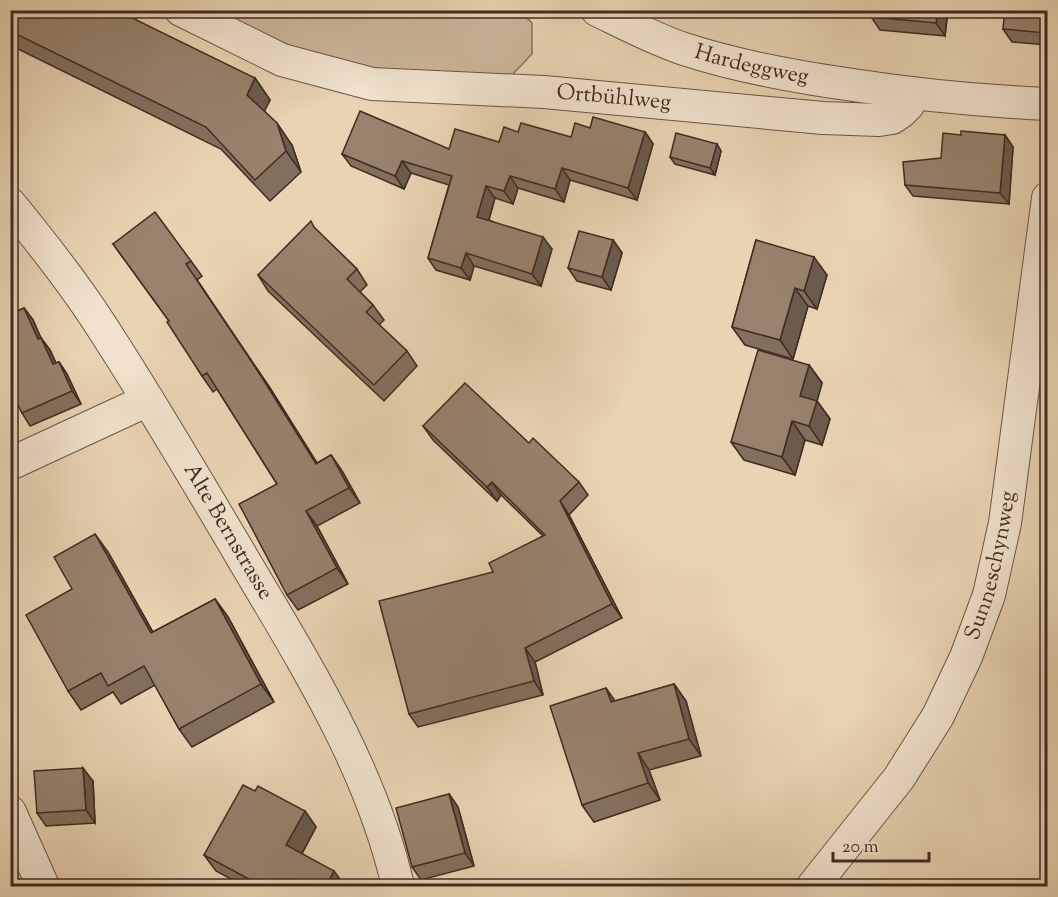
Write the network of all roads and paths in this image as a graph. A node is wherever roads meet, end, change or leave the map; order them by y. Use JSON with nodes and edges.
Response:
{"nodes":[{"id":1,"x":181,"y":10,"type":"edge"},
{"id":2,"x":597,"y":10,"type":"edge"},
{"id":3,"x":912,"y":94,"type":"junction"},
{"id":4,"x":1047,"y":104,"type":"edge"},
{"id":5,"x":1047,"y":198,"type":"edge"},
{"id":6,"x":10,"y":204,"type":"edge"},
{"id":7,"x":148,"y":400,"type":"junction"},
{"id":8,"x":10,"y":464,"type":"edge"},
{"id":9,"x":10,"y":812,"type":"edge"},
{"id":10,"x":43,"y":886,"type":"edge"},
{"id":11,"x":398,"y":886,"type":"edge"},
{"id":12,"x":813,"y":886,"type":"edge"}],
"edges":[{"from":1,"to":3,"type":"street","name":"Ortbühlweg"},
{"from":2,"to":3,"type":"street","name":"Hardeggweg"},
{"from":3,"to":4,"type":"street"},
{"from":5,"to":12,"type":"street","name":"Sunneschynweg"},
{"from":6,"to":7,"type":"street","name":"Alte Bernstrasse"},
{"from":7,"to":8,"type":"street"},
{"from":7,"to":11,"type":"street","name":"Alte Bernstrasse"},
{"from":9,"to":10,"type":"street"}]}
